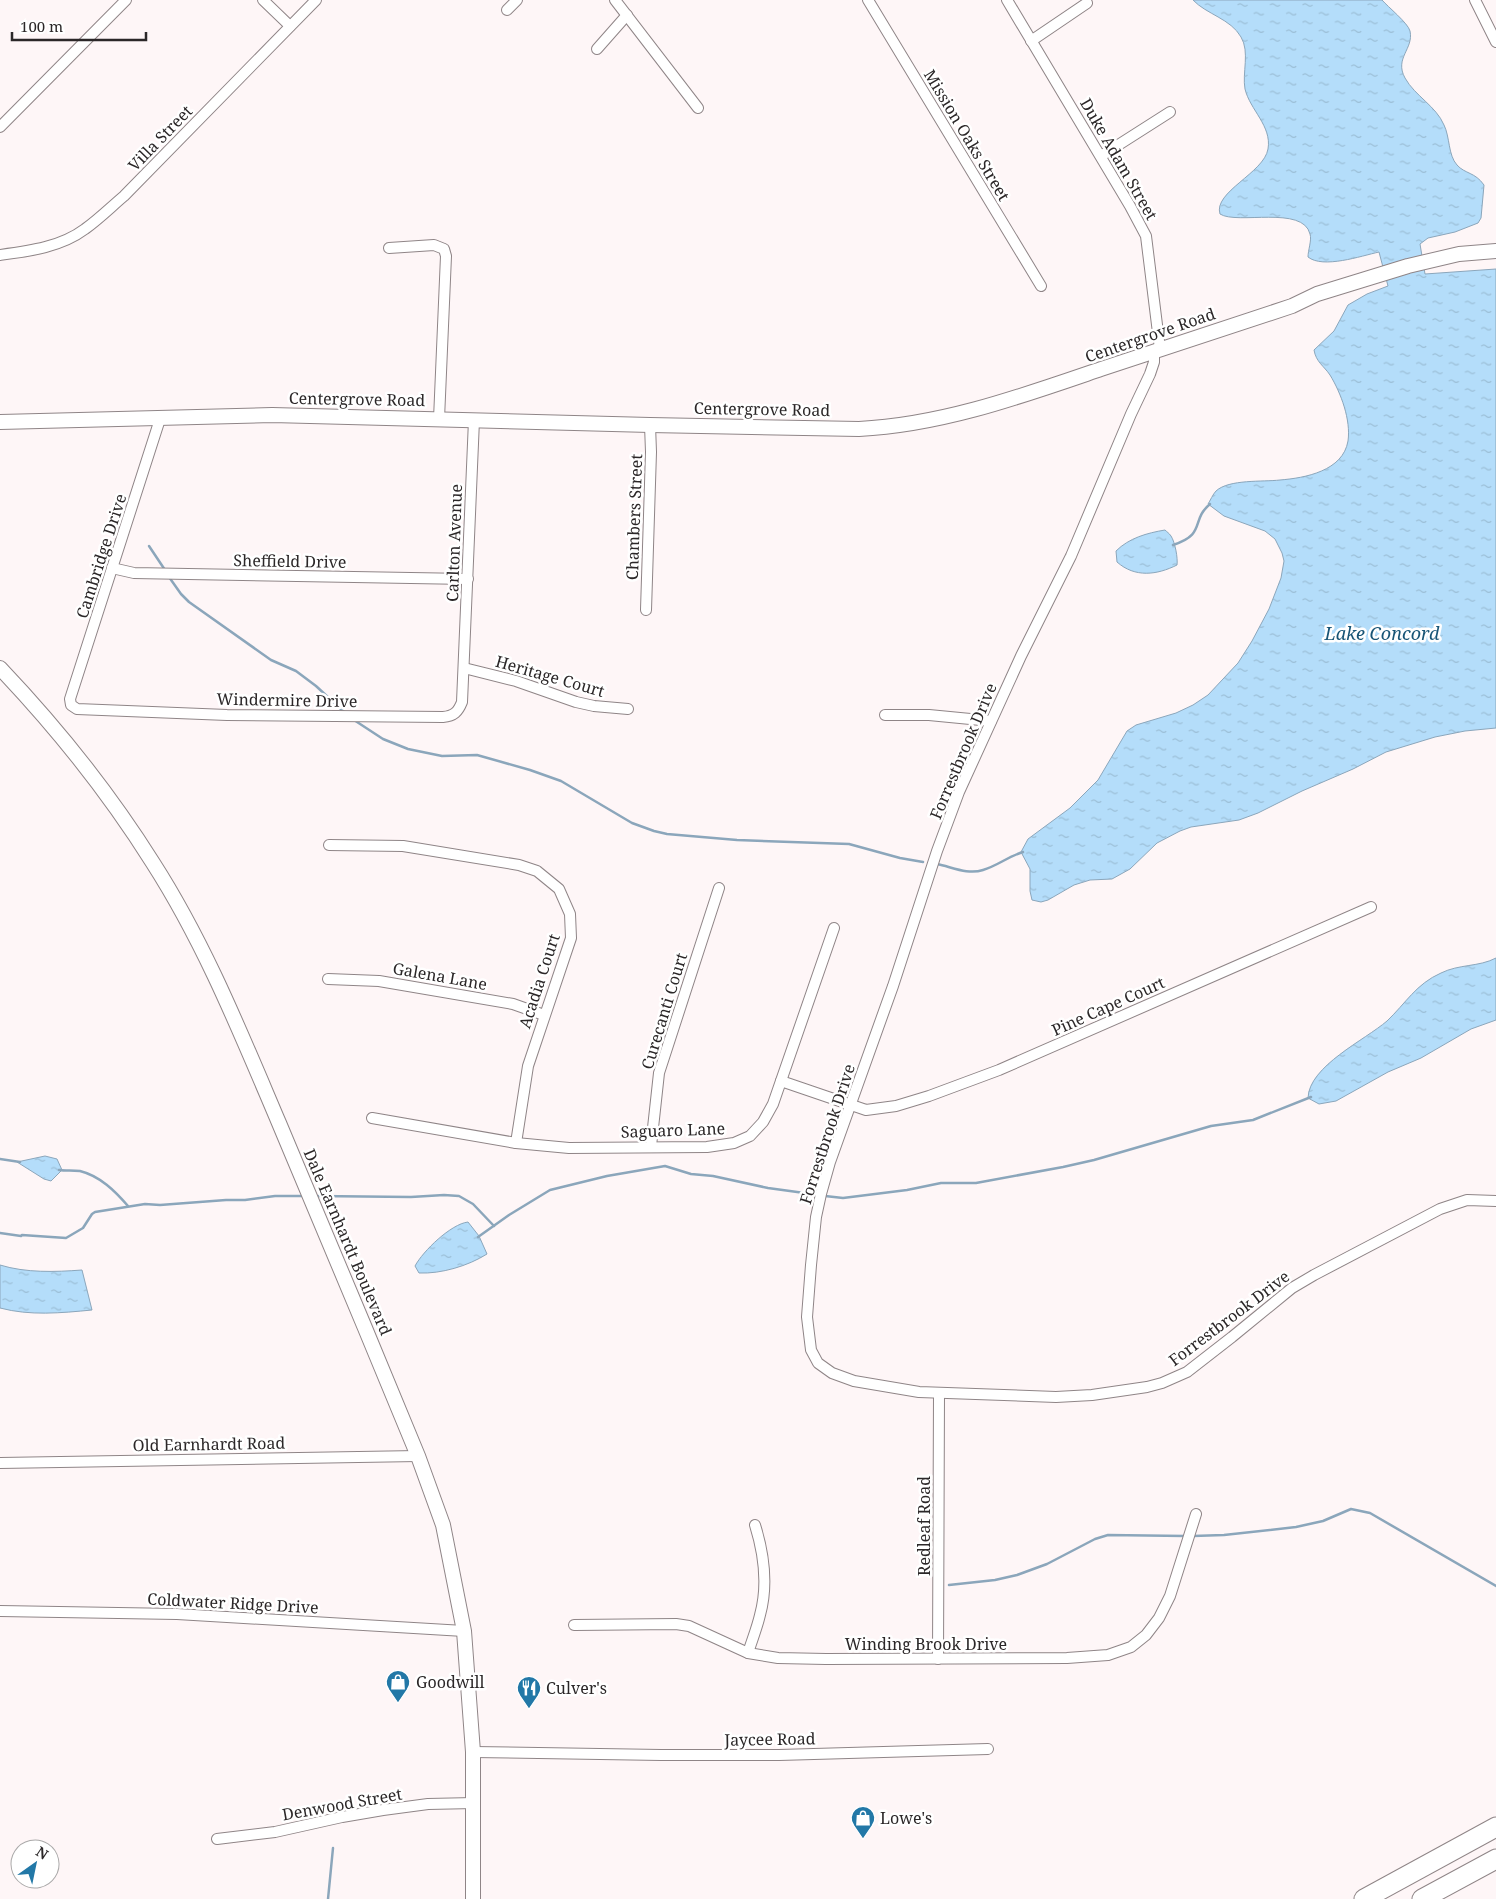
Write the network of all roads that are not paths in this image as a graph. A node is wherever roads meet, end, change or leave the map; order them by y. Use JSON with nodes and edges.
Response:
{"nodes":[{"id":1,"x":126,"y":0,"type":"edge"},
{"id":2,"x":263,"y":0,"type":"edge"},
{"id":3,"x":316,"y":0,"type":"edge"},
{"id":4,"x":517,"y":0,"type":"edge"},
{"id":5,"x":615,"y":0,"type":"edge"},
{"id":6,"x":868,"y":0,"type":"edge"},
{"id":7,"x":1007,"y":0,"type":"edge"},
{"id":8,"x":1475,"y":0,"type":"edge"},
{"id":9,"x":1087,"y":4,"type":"dead end"},
{"id":10,"x":507,"y":10,"type":"dead end"},
{"id":11,"x":627,"y":15,"type":"junction"},
{"id":12,"x":290,"y":26,"type":"junction"},
{"id":13,"x":1031,"y":41,"type":"junction"},
{"id":14,"x":1496,"y":42,"type":"edge"},
{"id":15,"x":597,"y":49,"type":"dead end"},
{"id":16,"x":698,"y":108,"type":"dead end"},
{"id":17,"x":1170,"y":112,"type":"dead end"},
{"id":18,"x":0,"y":127,"type":"edge"},
{"id":19,"x":1101,"y":156,"type":"junction"},
{"id":20,"x":389,"y":248,"type":"dead end"},
{"id":21,"x":1496,"y":251,"type":"edge"},
{"id":22,"x":0,"y":255,"type":"edge"},
{"id":23,"x":1041,"y":286,"type":"dead end"},
{"id":24,"x":1157,"y":350,"type":"junction"},
{"id":25,"x":161,"y":416,"type":"junction"},
{"id":26,"x":440,"y":419,"type":"junction"},
{"id":27,"x":474,"y":420,"type":"junction"},
{"id":28,"x":0,"y":422,"type":"edge"},
{"id":29,"x":650,"y":425,"type":"junction"},
{"id":30,"x":112,"y":568,"type":"junction"},
{"id":31,"x":468,"y":579,"type":"junction"},
{"id":32,"x":646,"y":610,"type":"dead end"},
{"id":33,"x":0,"y":668,"type":"edge"},
{"id":34,"x":464,"y":668,"type":"junction"},
{"id":35,"x":71,"y":705,"type":"joint"},
{"id":36,"x":628,"y":709,"type":"dead end"},
{"id":37,"x":885,"y":715,"type":"dead end"},
{"id":38,"x":991,"y":721,"type":"junction"},
{"id":39,"x":329,"y":845,"type":"dead end"},
{"id":40,"x":719,"y":888,"type":"dead end"},
{"id":41,"x":1371,"y":907,"type":"dead end"},
{"id":42,"x":834,"y":928,"type":"dead end"},
{"id":43,"x":328,"y":979,"type":"dead end"},
{"id":44,"x":544,"y":1014,"type":"junction"},
{"id":45,"x":781,"y":1081,"type":"junction"},
{"id":46,"x":850,"y":1106,"type":"junction"},
{"id":47,"x":372,"y":1118,"type":"dead end"},
{"id":48,"x":516,"y":1142,"type":"junction"},
{"id":49,"x":651,"y":1146,"type":"junction"},
{"id":50,"x":1496,"y":1201,"type":"edge"},
{"id":51,"x":939,"y":1394,"type":"junction"},
{"id":52,"x":418,"y":1456,"type":"junction"},
{"id":53,"x":0,"y":1463,"type":"edge"},
{"id":54,"x":1196,"y":1514,"type":"dead end"},
{"id":55,"x":756,"y":1525,"type":"dead end"},
{"id":56,"x":0,"y":1611,"type":"edge"},
{"id":57,"x":574,"y":1625,"type":"dead end"},
{"id":58,"x":464,"y":1631,"type":"junction"},
{"id":59,"x":748,"y":1653,"type":"junction"},
{"id":60,"x":938,"y":1659,"type":"junction"},
{"id":61,"x":988,"y":1749,"type":"dead end"},
{"id":62,"x":473,"y":1752,"type":"junction"},
{"id":63,"x":474,"y":1803,"type":"junction"},
{"id":64,"x":1496,"y":1827,"type":"edge"},
{"id":65,"x":217,"y":1839,"type":"dead end"},
{"id":66,"x":1496,"y":1859,"type":"edge"},
{"id":67,"x":473,"y":1899,"type":"edge"},
{"id":68,"x":1364,"y":1899,"type":"edge"},
{"id":69,"x":1422,"y":1899,"type":"edge"}],
"edges":[{"from":1,"to":18,"type":"street"},
{"from":2,"to":12,"type":"street"},
{"from":3,"to":12,"type":"street","name":"Villa Street"},
{"from":4,"to":10,"type":"street"},
{"from":5,"to":11,"type":"street"},
{"from":6,"to":23,"type":"street","name":"Mission Oaks Street"},
{"from":7,"to":13,"type":"street","name":"Duke Adam Street"},
{"from":8,"to":14,"type":"street"},
{"from":9,"to":13,"type":"street"},
{"from":11,"to":15,"type":"street"},
{"from":11,"to":16,"type":"street"},
{"from":12,"to":22,"type":"street","name":"Villa Street"},
{"from":13,"to":19,"type":"street","name":"Duke Adam Street"},
{"from":17,"to":19,"type":"street"},
{"from":19,"to":24,"type":"street","name":"Duke Adam Street"},
{"from":20,"to":26,"type":"street"},
{"from":21,"to":24,"type":"street","name":"Centergrove Road"},
{"from":24,"to":29,"type":"street","name":"Centergrove Road"},
{"from":24,"to":38,"type":"street","name":"Forrestbrook Drive"},
{"from":25,"to":26,"type":"street","name":"Centergrove Road"},
{"from":25,"to":28,"type":"street","name":"Centergrove Road"},
{"from":25,"to":30,"type":"street","name":"Cambridge Drive"},
{"from":26,"to":27,"type":"street","name":"Centergrove Road"},
{"from":27,"to":29,"type":"street","name":"Centergrove Road"},
{"from":27,"to":31,"type":"street","name":"Carlton Avenue"},
{"from":29,"to":32,"type":"street","name":"Chambers Street"},
{"from":30,"to":31,"type":"street","name":"Sheffield Drive"},
{"from":30,"to":35,"type":"street","name":"Cambridge Drive"},
{"from":31,"to":34,"type":"street","name":"Carlton Avenue"},
{"from":33,"to":52,"type":"street","name":"Dale Earnhardt Boulevard"},
{"from":34,"to":35,"type":"street","name":"Windermire Drive"},
{"from":34,"to":36,"type":"street","name":"Heritage Court"},
{"from":37,"to":38,"type":"street"},
{"from":38,"to":46,"type":"street","name":"Forrestbrook Drive"},
{"from":39,"to":44,"type":"street","name":"Acadia Court"},
{"from":40,"to":49,"type":"street","name":"Curecanti Court"},
{"from":41,"to":46,"type":"street","name":"Pine Cape Court"},
{"from":42,"to":45,"type":"street","name":"Saguaro Lane"},
{"from":43,"to":44,"type":"street","name":"Galena Lane"},
{"from":44,"to":48,"type":"street","name":"Acadia Court"},
{"from":45,"to":46,"type":"street","name":"Pine Cape Court"},
{"from":45,"to":49,"type":"street","name":"Saguaro Lane"},
{"from":46,"to":51,"type":"street","name":"Forrestbrook Drive"},
{"from":47,"to":48,"type":"street","name":"Saguaro Lane"},
{"from":48,"to":49,"type":"street","name":"Saguaro Lane"},
{"from":50,"to":51,"type":"street","name":"Forrestbrook Drive"},
{"from":51,"to":60,"type":"street","name":"Redleaf Road"},
{"from":52,"to":53,"type":"street","name":"Old Earnhardt Road"},
{"from":52,"to":58,"type":"street","name":"Dale Earnhardt Boulevard"},
{"from":54,"to":60,"type":"street","name":"Winding Brook Drive"},
{"from":55,"to":59,"type":"street"},
{"from":56,"to":58,"type":"street","name":"Coldwater Ridge Drive"},
{"from":57,"to":59,"type":"street","name":"Winding Brook Drive"},
{"from":58,"to":62,"type":"street","name":"Dale Earnhardt Boulevard"},
{"from":59,"to":60,"type":"street","name":"Winding Brook Drive"},
{"from":61,"to":62,"type":"street","name":"Jaycee Road"},
{"from":62,"to":63,"type":"street","name":"Dale Earnhardt Boulevard"},
{"from":63,"to":65,"type":"street","name":"Denwood Street"},
{"from":63,"to":67,"type":"street","name":"Dale Earnhardt Boulevard"},
{"from":64,"to":68,"type":"highway"},
{"from":66,"to":69,"type":"highway"}]}
